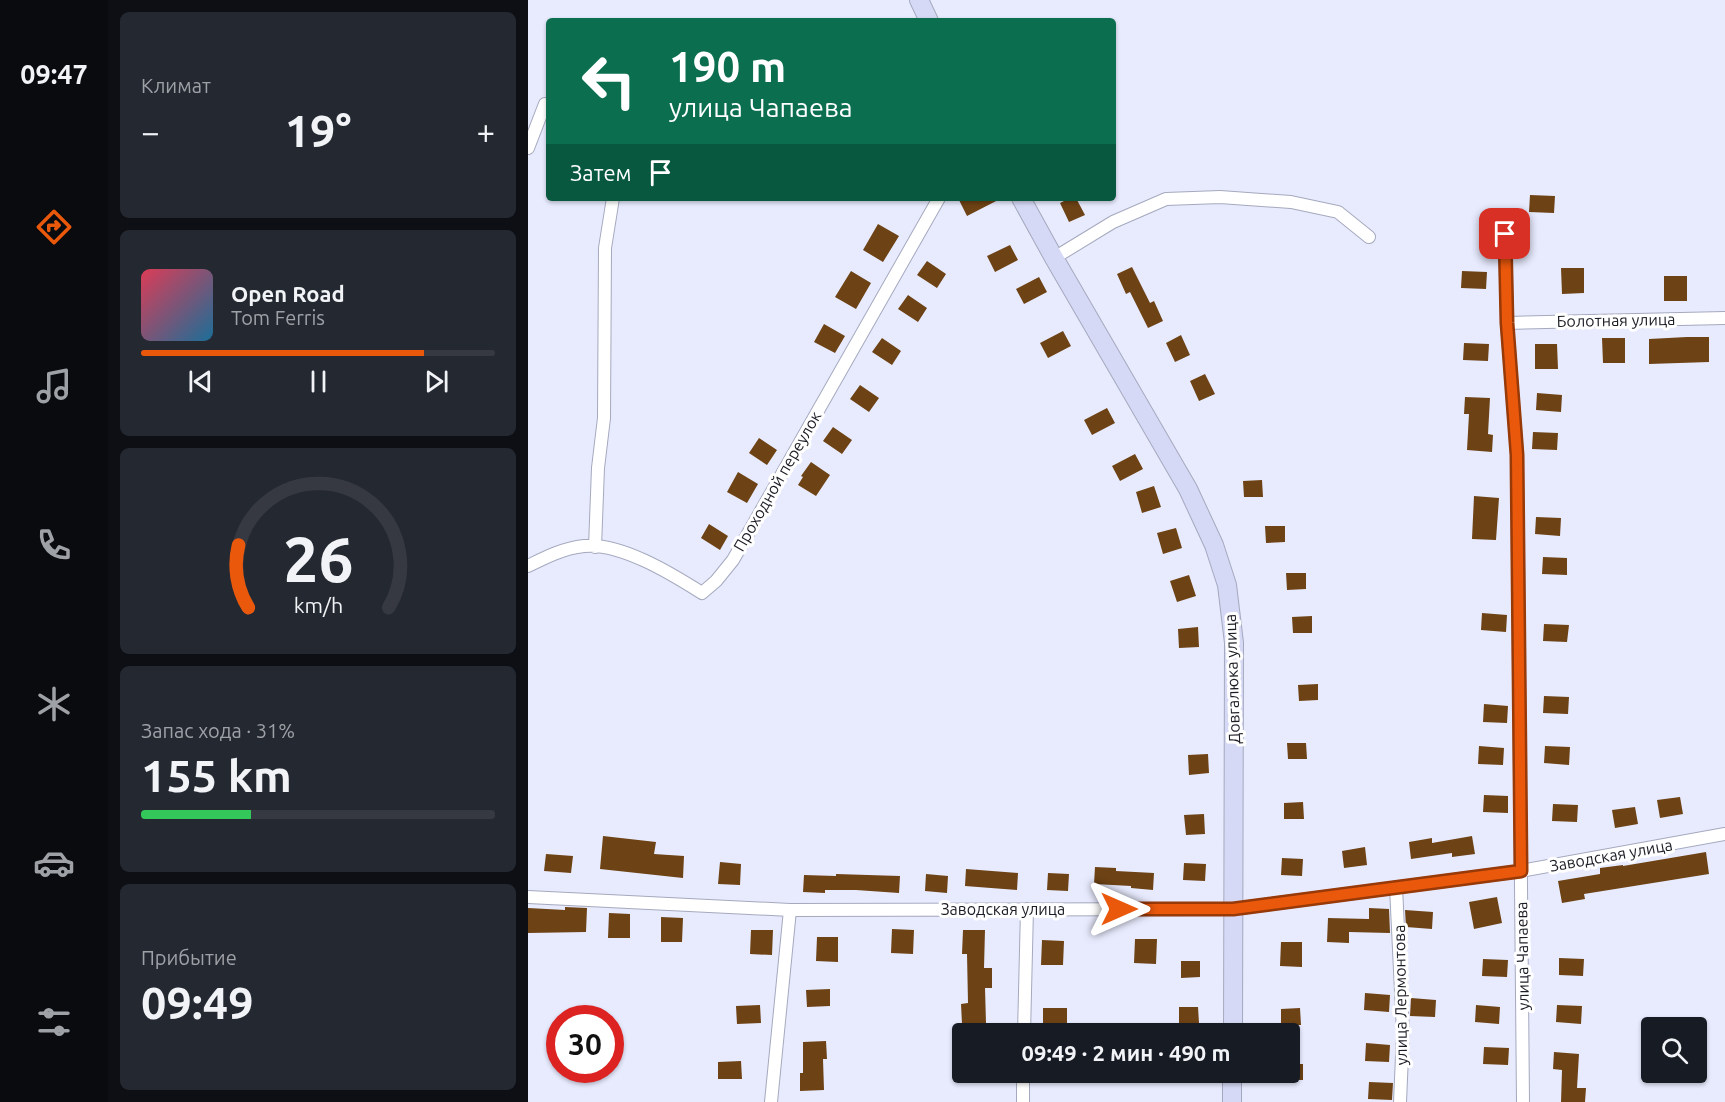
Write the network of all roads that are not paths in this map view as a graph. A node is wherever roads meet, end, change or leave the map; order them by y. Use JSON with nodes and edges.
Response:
{"nodes":[{"id":1,"x":919,"y":0,"type":"edge"},
{"id":2,"x":928,"y":18,"type":"edge"},
{"id":3,"x":546,"y":104,"type":"edge"},
{"id":4,"x":528,"y":148,"type":"edge"},
{"id":5,"x":613,"y":201,"type":"edge"},
{"id":6,"x":937,"y":201,"type":"edge"},
{"id":7,"x":1023,"y":201,"type":"edge"},
{"id":8,"x":1505,"y":234,"type":"dead end"},
{"id":9,"x":1369,"y":237,"type":"dead end"},
{"id":10,"x":1054,"y":258,"type":"junction"},
{"id":11,"x":1725,"y":318,"type":"edge"},
{"id":12,"x":1507,"y":323,"type":"junction"},
{"id":13,"x":595,"y":547,"type":"junction"},
{"id":14,"x":528,"y":566,"type":"edge"},
{"id":15,"x":1725,"y":834,"type":"edge"},
{"id":16,"x":1521,"y":871,"type":"junction"},
{"id":17,"x":1396,"y":887,"type":"junction"},
{"id":18,"x":528,"y":897,"type":"edge"},
{"id":19,"x":1027,"y":909,"type":"junction"},
{"id":20,"x":1233,"y":909,"type":"junction"},
{"id":21,"x":790,"y":910,"type":"junction"},
{"id":22,"x":1024,"y":1023,"type":"edge"},
{"id":23,"x":1233,"y":1023,"type":"edge"},
{"id":24,"x":1023,"y":1083,"type":"edge"},
{"id":25,"x":1232,"y":1083,"type":"edge"},
{"id":26,"x":771,"y":1102,"type":"edge"},
{"id":27,"x":1023,"y":1102,"type":"edge"},
{"id":28,"x":1232,"y":1102,"type":"edge"},
{"id":29,"x":1400,"y":1102,"type":"edge"},
{"id":30,"x":1523,"y":1102,"type":"edge"}],
"edges":[{"from":1,"to":2,"type":"street"},
{"from":3,"to":4,"type":"street"},
{"from":5,"to":13,"type":"street"},
{"from":6,"to":13,"type":"street","name":"Проходной переулок"},
{"from":7,"to":10,"type":"street","name":"Довгалюка улица"},
{"from":8,"to":12,"type":"street","name":"улица Чапаева"},
{"from":9,"to":10,"type":"street"},
{"from":10,"to":20,"type":"street","name":"Довгалюка улица"},
{"from":11,"to":12,"type":"street","name":"Болотная улица"},
{"from":12,"to":16,"type":"street","name":"улица Чапаева"},
{"from":13,"to":14,"type":"street","name":"Проходной переулок"},
{"from":15,"to":16,"type":"street","name":"Заводская улица"},
{"from":16,"to":17,"type":"street","name":"Заводская улица"},
{"from":16,"to":30,"type":"street","name":"улица Чапаева"},
{"from":17,"to":20,"type":"street","name":"Заводская улица"},
{"from":17,"to":29,"type":"street","name":"улица Лермонтова"},
{"from":18,"to":21,"type":"street","name":"Заводская улица"},
{"from":19,"to":20,"type":"street","name":"Заводская улица"},
{"from":19,"to":21,"type":"street","name":"Заводская улица"},
{"from":19,"to":22,"type":"street"},
{"from":20,"to":23,"type":"street","name":"Довгалюка улица"},
{"from":21,"to":26,"type":"street"},
{"from":24,"to":27,"type":"street"},
{"from":25,"to":28,"type":"street"}]}
